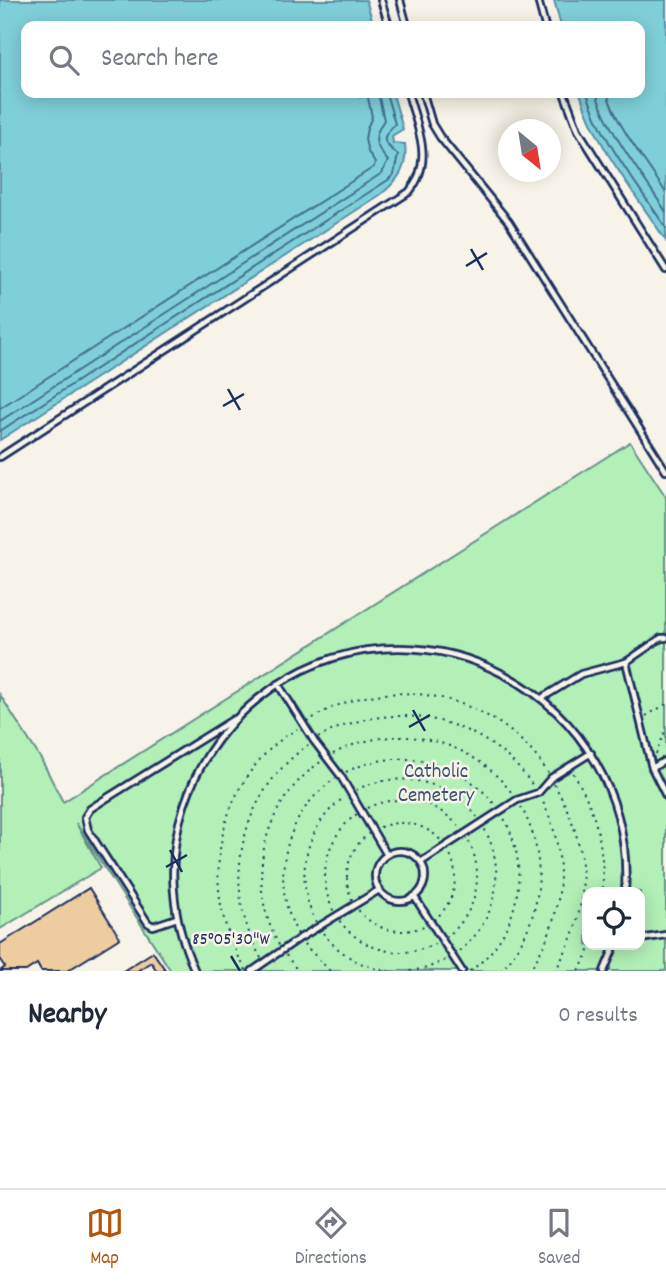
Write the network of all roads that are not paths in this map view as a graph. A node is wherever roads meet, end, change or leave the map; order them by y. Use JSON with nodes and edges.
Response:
{"nodes":[{"id":1,"x":382,"y":0,"type":"edge"},
{"id":2,"x":400,"y":0,"type":"edge"},
{"id":3,"x":538,"y":0,"type":"edge"},
{"id":4,"x":388,"y":21,"type":"edge"},
{"id":5,"x":406,"y":21,"type":"edge"},
{"id":6,"x":544,"y":21,"type":"edge"},
{"id":7,"x":409,"y":98,"type":"edge"},
{"id":8,"x":424,"y":98,"type":"edge"},
{"id":9,"x":566,"y":98,"type":"edge"},
{"id":10,"x":666,"y":270,"type":"edge"},
{"id":11,"x":0,"y":457,"type":"edge"},
{"id":12,"x":666,"y":471,"type":"edge"},
{"id":13,"x":666,"y":638,"type":"edge"},
{"id":14,"x":626,"y":662,"type":"junction"},
{"id":15,"x":278,"y":684,"type":"junction"},
{"id":16,"x":542,"y":698,"type":"junction"},
{"id":17,"x":240,"y":714,"type":"junction"},
{"id":18,"x":212,"y":732,"type":"junction"},
{"id":19,"x":216,"y":743,"type":"junction"},
{"id":20,"x":591,"y":754,"type":"junction"},
{"id":21,"x":666,"y":760,"type":"edge"},
{"id":22,"x":652,"y":766,"type":"junction"},
{"id":23,"x":666,"y":796,"type":"edge"},
{"id":24,"x":387,"y":855,"type":"junction"},
{"id":25,"x":421,"y":862,"type":"junction"},
{"id":26,"x":625,"y":887,"type":"edge"},
{"id":27,"x":379,"y":890,"type":"junction"},
{"id":28,"x":414,"y":896,"type":"junction"},
{"id":29,"x":177,"y":918,"type":"junction"},
{"id":30,"x":666,"y":935,"type":"edge"},
{"id":31,"x":645,"y":938,"type":"edge"},
{"id":32,"x":614,"y":950,"type":"edge"},
{"id":33,"x":195,"y":971,"type":"edge"},
{"id":34,"x":249,"y":971,"type":"edge"},
{"id":35,"x":462,"y":971,"type":"edge"},
{"id":36,"x":604,"y":971,"type":"edge"}],
"edges":[{"from":1,"to":4,"type":"lane"},
{"from":2,"to":5,"type":"lane"},
{"from":3,"to":6,"type":"lane"},
{"from":7,"to":11,"type":"lane"},
{"from":8,"to":12,"type":"lane"},
{"from":9,"to":10,"type":"lane"},
{"from":13,"to":14,"type":"lane"},
{"from":14,"to":16,"type":"lane"},
{"from":14,"to":22,"type":"lane"},
{"from":15,"to":16,"type":"lane"},
{"from":15,"to":17,"type":"lane"},
{"from":15,"to":24,"type":"lane"},
{"from":16,"to":20,"type":"lane"},
{"from":17,"to":18,"type":"lane"},
{"from":17,"to":19,"type":"lane"},
{"from":18,"to":19,"type":"lane"},
{"from":18,"to":29,"type":"lane"},
{"from":19,"to":29,"type":"lane"},
{"from":20,"to":25,"type":"lane"},
{"from":20,"to":26,"type":"lane"},
{"from":21,"to":22,"type":"lane"},
{"from":22,"to":23,"type":"lane"},
{"from":24,"to":25,"type":"lane"},
{"from":24,"to":27,"type":"lane"},
{"from":25,"to":28,"type":"lane"},
{"from":27,"to":28,"type":"lane"},
{"from":27,"to":34,"type":"lane"},
{"from":28,"to":35,"type":"lane"},
{"from":29,"to":33,"type":"lane"},
{"from":30,"to":31,"type":"lane"},
{"from":32,"to":36,"type":"lane"}]}
